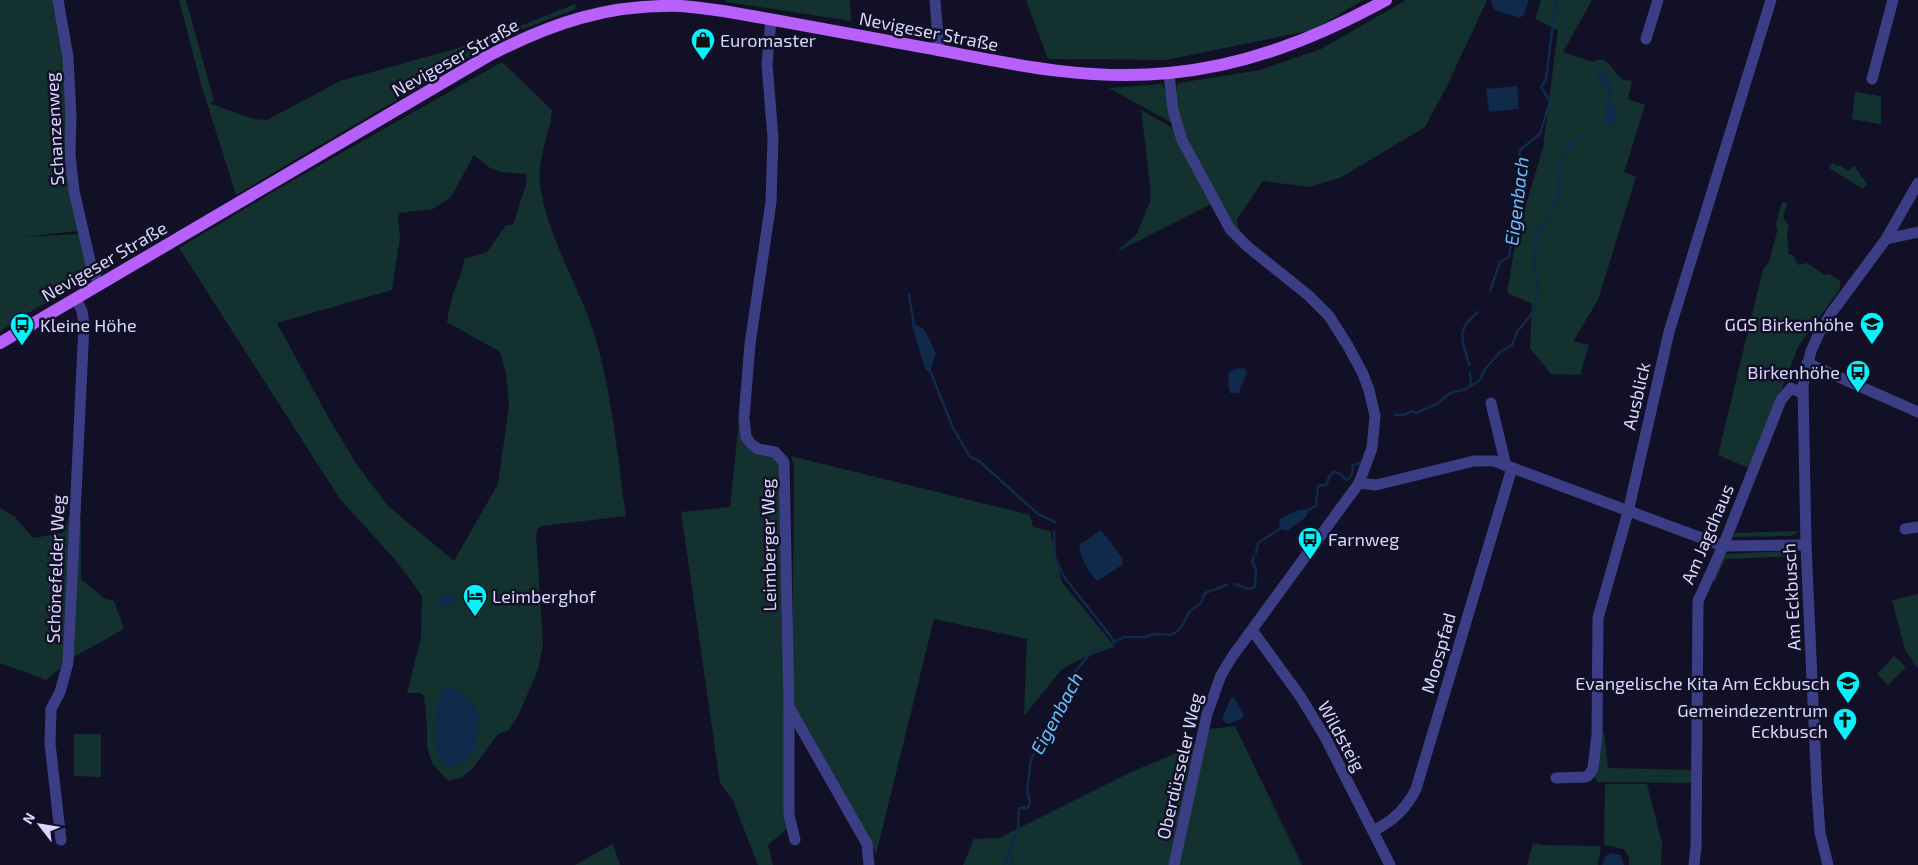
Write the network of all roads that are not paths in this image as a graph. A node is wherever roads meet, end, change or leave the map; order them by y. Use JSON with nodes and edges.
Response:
{"nodes":[{"id":1,"x":58,"y":0,"type":"edge"},
{"id":2,"x":935,"y":0,"type":"edge"},
{"id":3,"x":1386,"y":0,"type":"edge"},
{"id":4,"x":1658,"y":0,"type":"edge"},
{"id":5,"x":1771,"y":0,"type":"edge"},
{"id":6,"x":1894,"y":0,"type":"edge"},
{"id":7,"x":772,"y":20,"type":"junction"},
{"id":8,"x":1646,"y":39,"type":"dead end"},
{"id":9,"x":939,"y":50,"type":"junction"},
{"id":10,"x":1169,"y":74,"type":"junction"},
{"id":11,"x":1872,"y":79,"type":"dead end"},
{"id":12,"x":1918,"y":183,"type":"edge"},
{"id":13,"x":1914,"y":198,"type":"edge"},
{"id":14,"x":1918,"y":232,"type":"edge"},
{"id":15,"x":1886,"y":239,"type":"junction"},
{"id":16,"x":99,"y":285,"type":"junction"},
{"id":17,"x":76,"y":298,"type":"junction"},
{"id":18,"x":0,"y":343,"type":"edge"},
{"id":19,"x":1807,"y":364,"type":"junction"},
{"id":20,"x":1802,"y":390,"type":"junction"},
{"id":21,"x":1491,"y":403,"type":"dead end"},
{"id":22,"x":1918,"y":412,"type":"edge"},
{"id":23,"x":1509,"y":467,"type":"junction"},
{"id":24,"x":1359,"y":483,"type":"junction"},
{"id":25,"x":1628,"y":512,"type":"junction"},
{"id":26,"x":1918,"y":527,"type":"edge"},
{"id":27,"x":1905,"y":529,"type":"dead end"},
{"id":28,"x":1806,"y":545,"type":"junction"},
{"id":29,"x":1723,"y":546,"type":"junction"},
{"id":30,"x":1252,"y":630,"type":"junction"},
{"id":31,"x":789,"y":707,"type":"junction"},
{"id":32,"x":1556,"y":778,"type":"dead end"},
{"id":33,"x":1373,"y":831,"type":"junction"},
{"id":34,"x":61,"y":840,"type":"dead end"},
{"id":35,"x":795,"y":840,"type":"dead end"},
{"id":36,"x":869,"y":865,"type":"edge"},
{"id":37,"x":1174,"y":865,"type":"edge"},
{"id":38,"x":1390,"y":865,"type":"edge"},
{"id":39,"x":1694,"y":865,"type":"edge"},
{"id":40,"x":1828,"y":865,"type":"edge"}],
"edges":[{"from":1,"to":16,"type":"street","name":"Schanzenweg"},
{"from":2,"to":9,"type":"street"},
{"from":3,"to":10,"type":"main road","name":"Nevigeser Straße"},
{"from":4,"to":8,"type":"street"},
{"from":5,"to":25,"type":"street","name":"Ausblick"},
{"from":6,"to":11,"type":"street"},
{"from":7,"to":9,"type":"main road","name":"Nevigeser Straße"},
{"from":7,"to":16,"type":"main road","name":"Nevigeser Straße"},
{"from":7,"to":31,"type":"street","name":"Leimberger Weg"},
{"from":9,"to":10,"type":"main road","name":"Nevigeser Straße"},
{"from":10,"to":24,"type":"street","name":"Oberdüsseler Weg"},
{"from":12,"to":13,"type":"street"},
{"from":13,"to":15,"type":"street"},
{"from":14,"to":15,"type":"street"},
{"from":15,"to":19,"type":"street"},
{"from":16,"to":17,"type":"main road","name":"Nevigeser Straße"},
{"from":17,"to":18,"type":"main road","name":"Nevigeser Straße"},
{"from":17,"to":34,"type":"street","name":"Schönefelder Weg"},
{"from":19,"to":20,"type":"street"},
{"from":19,"to":22,"type":"street"},
{"from":20,"to":28,"type":"street","name":"Am Eckbusch"},
{"from":20,"to":29,"type":"street","name":"Am Jagdhaus"},
{"from":21,"to":23,"type":"street"},
{"from":23,"to":24,"type":"street"},
{"from":23,"to":25,"type":"street"},
{"from":23,"to":33,"type":"street","name":"Moospfad"},
{"from":24,"to":30,"type":"street","name":"Oberdüsseler Weg"},
{"from":25,"to":29,"type":"street"},
{"from":25,"to":32,"type":"street","name":"Ausblick"},
{"from":26,"to":27,"type":"street"},
{"from":28,"to":29,"type":"street"},
{"from":28,"to":40,"type":"street","name":"Am Eckbusch"},
{"from":29,"to":39,"type":"street","name":"Am Jagdhaus"},
{"from":30,"to":33,"type":"street","name":"Wildsteig"},
{"from":30,"to":37,"type":"street","name":"Oberdüsseler Weg"},
{"from":31,"to":35,"type":"street"},
{"from":31,"to":36,"type":"street","name":"Leimberger Weg"},
{"from":33,"to":38,"type":"street","name":"Wildsteig"}]}
